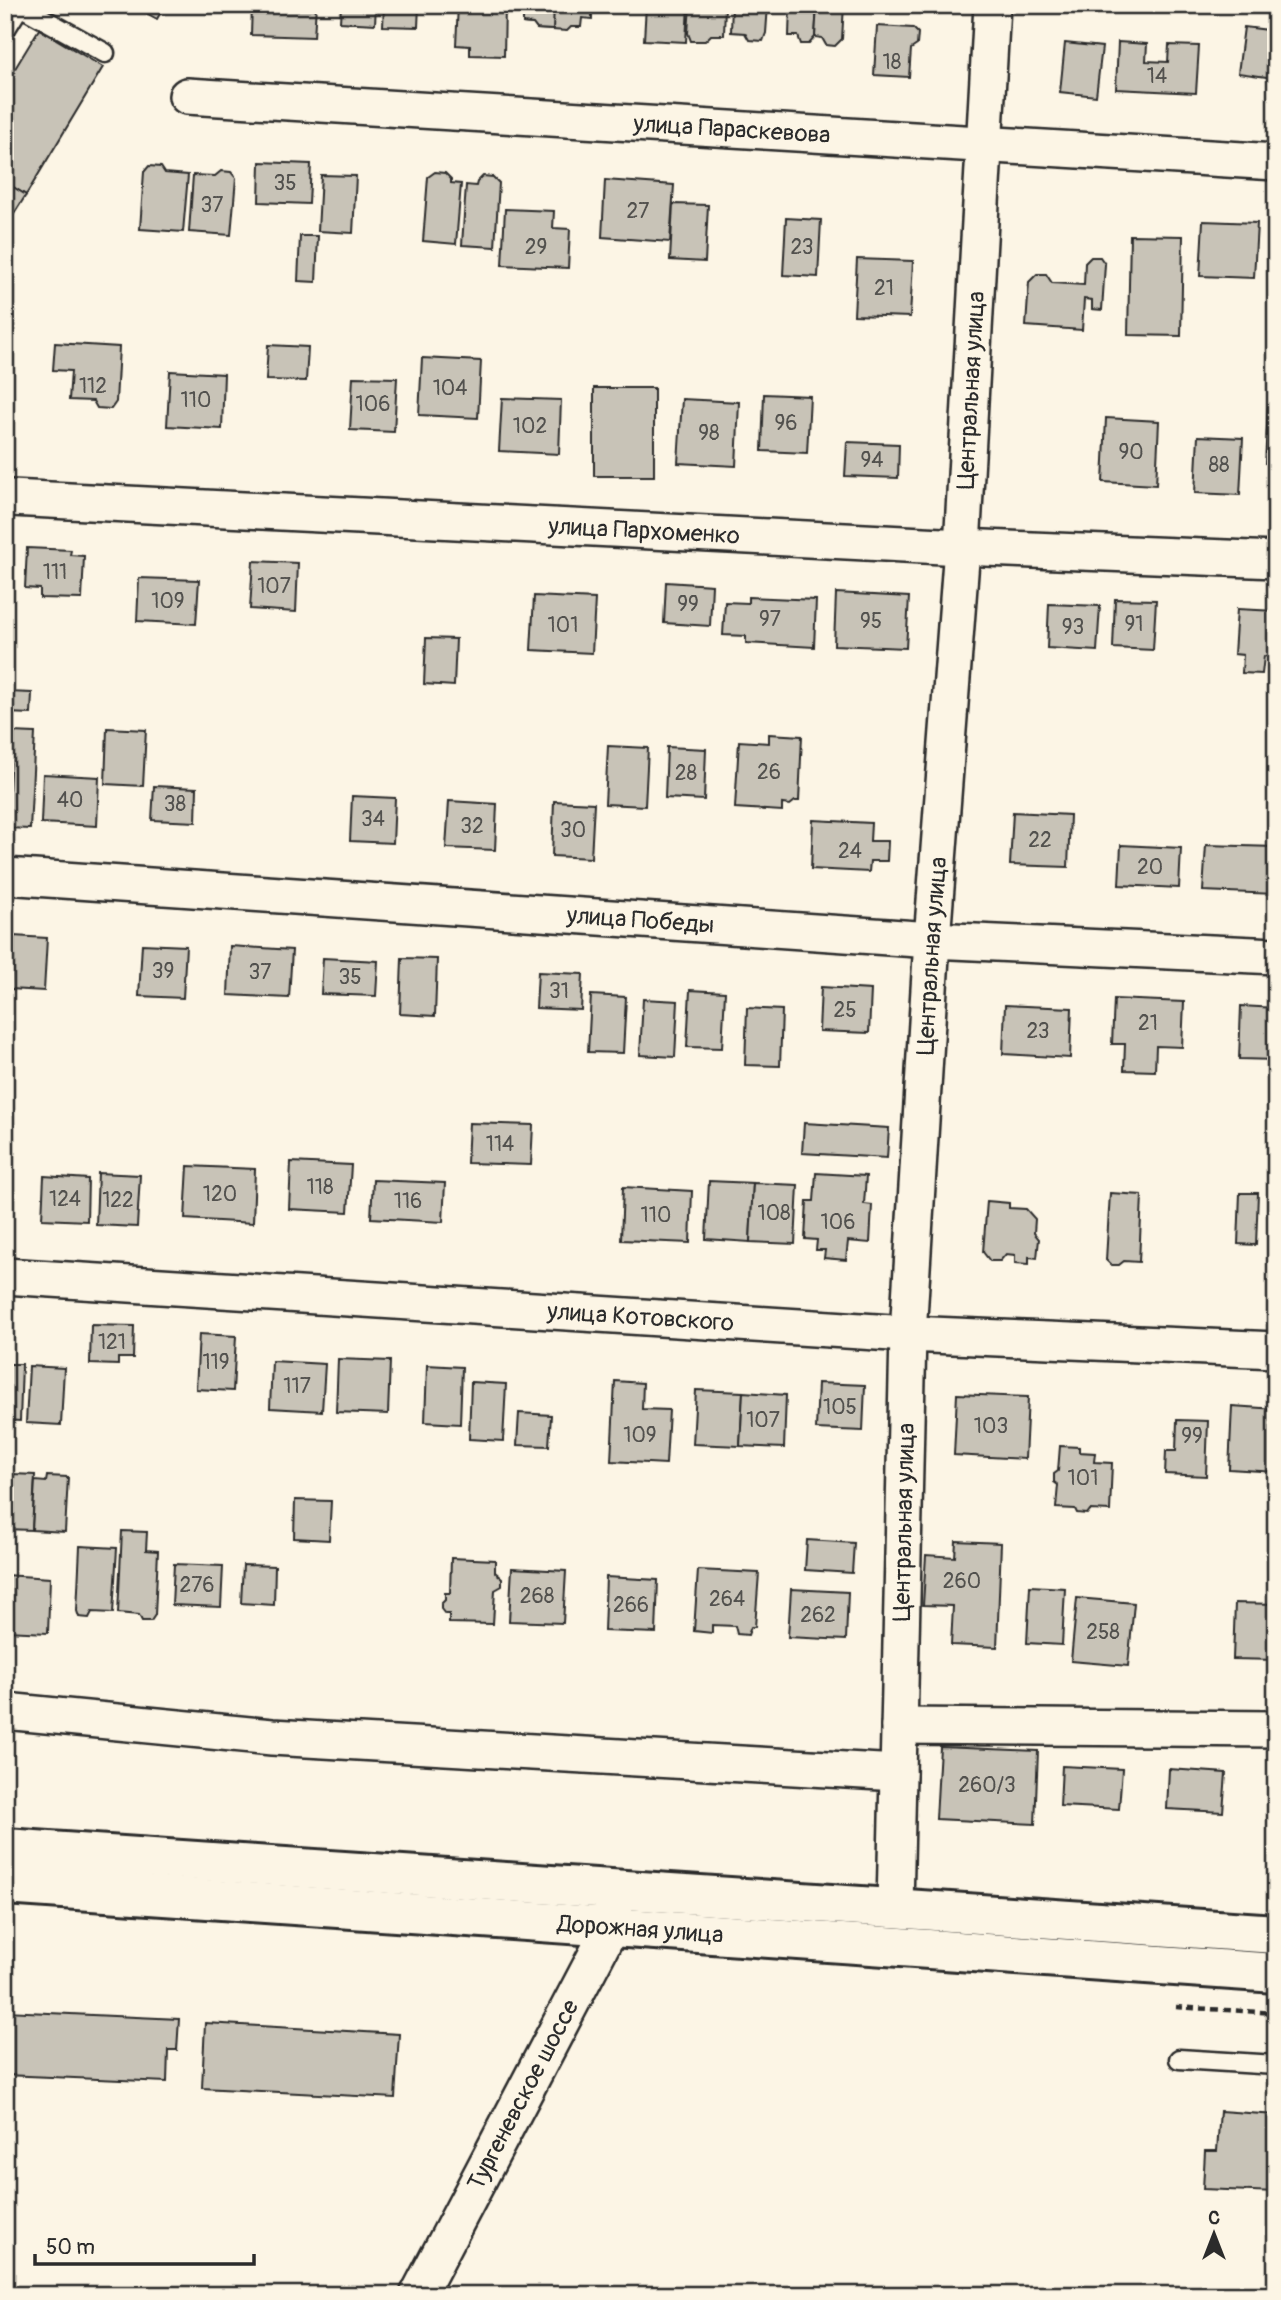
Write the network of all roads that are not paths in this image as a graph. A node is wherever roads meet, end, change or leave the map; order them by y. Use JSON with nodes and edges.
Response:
{"nodes":[{"id":1,"x":992,"y":5,"type":"edge"},
{"id":2,"x":19,"y":6,"type":"edge"},
{"id":3,"x":5,"y":30,"type":"edge"},
{"id":4,"x":105,"y":52,"type":"dead end"},
{"id":5,"x":187,"y":96,"type":"dead end"},
{"id":6,"x":984,"y":145,"type":"junction"},
{"id":7,"x":1276,"y":162,"type":"edge"},
{"id":8,"x":11,"y":498,"type":"dead end"},
{"id":9,"x":962,"y":547,"type":"junction"},
{"id":10,"x":1276,"y":560,"type":"edge"},
{"id":11,"x":5,"y":876,"type":"edge"},
{"id":12,"x":932,"y":940,"type":"junction"},
{"id":13,"x":1276,"y":956,"type":"edge"},
{"id":14,"x":5,"y":1276,"type":"edge"},
{"id":15,"x":908,"y":1334,"type":"junction"},
{"id":16,"x":1276,"y":1350,"type":"edge"},
{"id":17,"x":5,"y":1711,"type":"edge"},
{"id":18,"x":899,"y":1726,"type":"junction"},
{"id":19,"x":1276,"y":1729,"type":"edge"},
{"id":20,"x":898,"y":1773,"type":"junction"},
{"id":21,"x":5,"y":1848,"type":"edge"},
{"id":22,"x":5,"y":1885,"type":"edge"},
{"id":23,"x":895,"y":1907,"type":"junction"},
{"id":24,"x":614,"y":1909,"type":"junction"},
{"id":25,"x":1276,"y":1934,"type":"edge"},
{"id":26,"x":1276,"y":1973,"type":"edge"},
{"id":27,"x":1180,"y":2059,"type":"dead end"},
{"id":28,"x":1276,"y":2065,"type":"edge"},
{"id":29,"x":418,"y":2295,"type":"edge"}],
"edges":[{"from":1,"to":6,"type":"street","name":"Центральная улица"},
{"from":2,"to":3,"type":"lane"},
{"from":2,"to":4,"type":"lane"},
{"from":5,"to":6,"type":"street","name":"улица Параскевова"},
{"from":6,"to":7,"type":"street","name":"улица Параскевова"},
{"from":6,"to":9,"type":"street","name":"Центральная улица"},
{"from":8,"to":9,"type":"street","name":"улица Пархоменко"},
{"from":9,"to":10,"type":"street","name":"улица Пархоменко"},
{"from":9,"to":12,"type":"street","name":"Центральная улица"},
{"from":11,"to":12,"type":"street","name":"улица Победы"},
{"from":12,"to":13,"type":"street","name":"улица Победы"},
{"from":12,"to":15,"type":"street","name":"Центральная улица"},
{"from":14,"to":15,"type":"street","name":"улица Котовского"},
{"from":15,"to":16,"type":"street","name":"улица Котовского"},
{"from":15,"to":18,"type":"street","name":"Центральная улица"},
{"from":17,"to":20,"type":"street"},
{"from":18,"to":19,"type":"street"},
{"from":18,"to":20,"type":"street","name":"Центральная улица"},
{"from":20,"to":23,"type":"street","name":"Центральная улица"},
{"from":21,"to":24,"type":"main road","name":"Дорожная улица"},
{"from":22,"to":24,"type":"main road","name":"Дорожная улица"},
{"from":23,"to":24,"type":"main road","name":"Дорожная улица"},
{"from":23,"to":25,"type":"main road","name":"Дорожная улица"},
{"from":24,"to":26,"type":"main road","name":"Дорожная улица"},
{"from":24,"to":29,"type":"street","name":"Тургеневское шоссе"},
{"from":27,"to":28,"type":"lane"}]}
